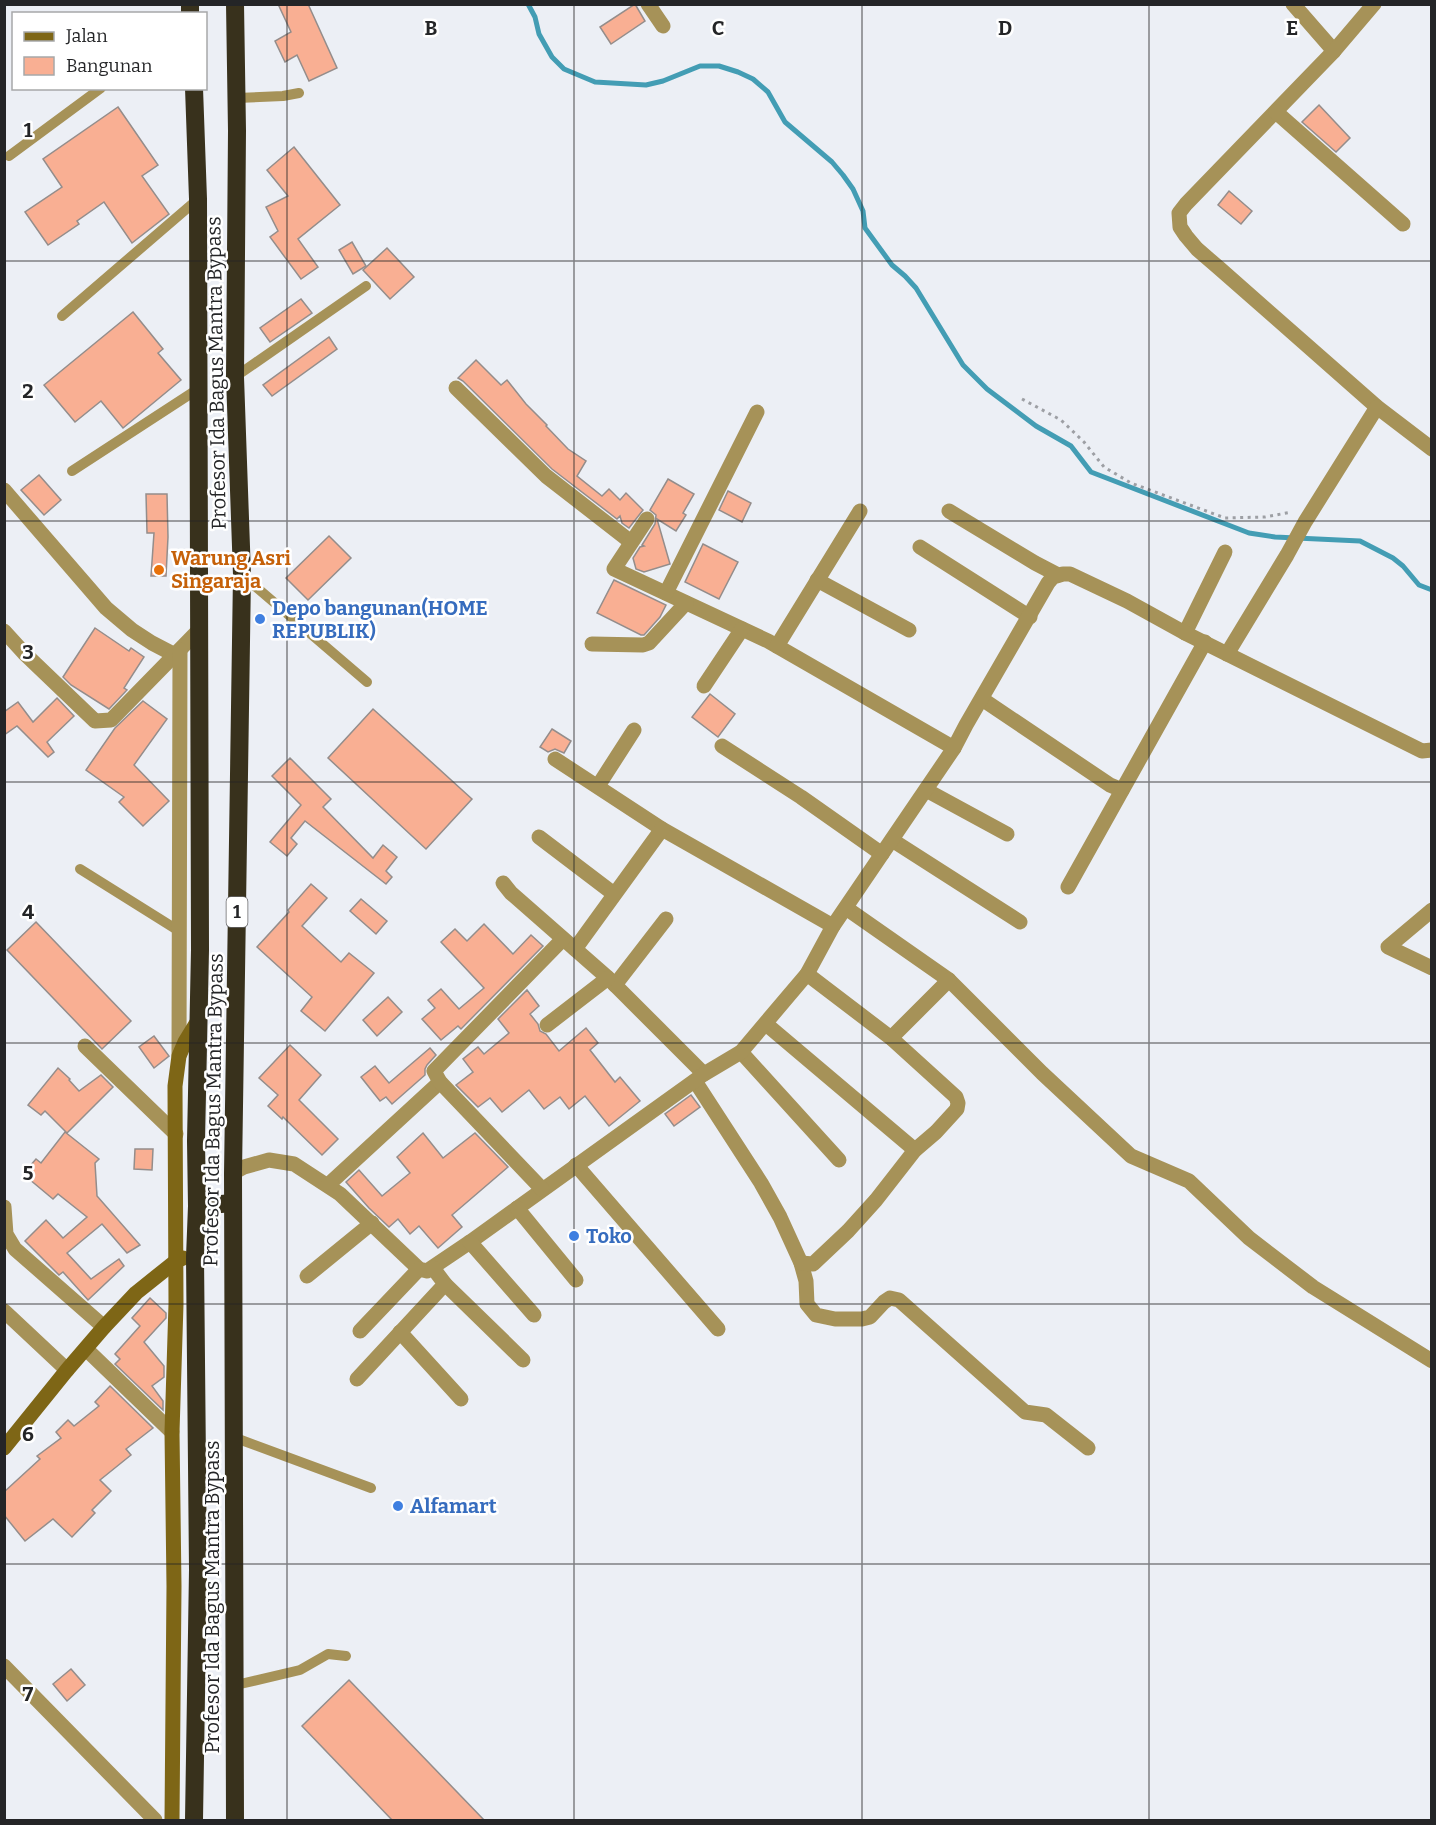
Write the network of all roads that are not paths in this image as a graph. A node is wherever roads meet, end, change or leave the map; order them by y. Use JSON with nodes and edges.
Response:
{"nodes":[{"id":1,"x":235,"y":4,"type":"edge"},
{"id":2,"x":648,"y":4,"type":"edge"},
{"id":3,"x":1293,"y":4,"type":"edge"},
{"id":4,"x":1374,"y":4,"type":"edge"},
{"id":5,"x":663,"y":26,"type":"dead end"},
{"id":6,"x":1334,"y":51,"type":"junction"},
{"id":7,"x":98,"y":90,"type":"edge"},
{"id":8,"x":194,"y":90,"type":"edge"},
{"id":9,"x":299,"y":93,"type":"dead end"},
{"id":10,"x":237,"y":98,"type":"junction"},
{"id":11,"x":1276,"y":112,"type":"junction"},
{"id":12,"x":9,"y":156,"type":"dead end"},
{"id":13,"x":198,"y":199,"type":"junction"},
{"id":14,"x":1403,"y":224,"type":"dead end"},
{"id":15,"x":366,"y":286,"type":"dead end"},
{"id":16,"x":62,"y":316,"type":"dead end"},
{"id":17,"x":235,"y":377,"type":"junction"},
{"id":18,"x":456,"y":388,"type":"dead end"},
{"id":19,"x":198,"y":389,"type":"junction"},
{"id":20,"x":1377,"y":406,"type":"junction"},
{"id":21,"x":758,"y":412,"type":"dead end"},
{"id":22,"x":1431,"y":449,"type":"edge"},
{"id":23,"x":72,"y":471,"type":"dead end"},
{"id":24,"x":4,"y":490,"type":"edge"},
{"id":25,"x":949,"y":510,"type":"dead end"},
{"id":26,"x":860,"y":511,"type":"dead end"},
{"id":27,"x":647,"y":519,"type":"dead end"},
{"id":28,"x":631,"y":542,"type":"junction"},
{"id":29,"x":920,"y":548,"type":"dead end"},
{"id":30,"x":1225,"y":552,"type":"dead end"},
{"id":31,"x":242,"y":575,"type":"junction"},
{"id":32,"x":1058,"y":575,"type":"junction"},
{"id":33,"x":817,"y":580,"type":"junction"},
{"id":34,"x":666,"y":594,"type":"junction"},
{"id":35,"x":686,"y":603,"type":"junction"},
{"id":36,"x":1030,"y":617,"type":"junction"},
{"id":37,"x":742,"y":629,"type":"junction"},
{"id":38,"x":199,"y":630,"type":"junction"},
{"id":39,"x":909,"y":630,"type":"dead end"},
{"id":40,"x":4,"y":631,"type":"edge"},
{"id":41,"x":1185,"y":633,"type":"junction"},
{"id":42,"x":1204,"y":642,"type":"junction"},
{"id":43,"x":592,"y":644,"type":"dead end"},
{"id":44,"x":777,"y":646,"type":"junction"},
{"id":45,"x":177,"y":653,"type":"junction"},
{"id":46,"x":1227,"y":654,"type":"junction"},
{"id":47,"x":367,"y":682,"type":"dead end"},
{"id":48,"x":704,"y":687,"type":"dead end"},
{"id":49,"x":981,"y":699,"type":"junction"},
{"id":50,"x":634,"y":730,"type":"dead end"},
{"id":51,"x":722,"y":746,"type":"dead end"},
{"id":52,"x":954,"y":748,"type":"junction"},
{"id":53,"x":1431,"y":750,"type":"edge"},
{"id":54,"x":555,"y":759,"type":"dead end"},
{"id":55,"x":598,"y":786,"type":"junction"},
{"id":56,"x":926,"y":790,"type":"junction"},
{"id":57,"x":1122,"y":790,"type":"junction"},
{"id":58,"x":662,"y":829,"type":"junction"},
{"id":59,"x":1007,"y":834,"type":"dead end"},
{"id":60,"x":539,"y":837,"type":"dead end"},
{"id":61,"x":892,"y":840,"type":"junction"},
{"id":62,"x":882,"y":854,"type":"junction"},
{"id":63,"x":80,"y":869,"type":"dead end"},
{"id":64,"x":503,"y":883,"type":"dead end"},
{"id":65,"x":1068,"y":888,"type":"dead end"},
{"id":66,"x":614,"y":894,"type":"junction"},
{"id":67,"x":846,"y":908,"type":"junction"},
{"id":68,"x":1431,"y":910,"type":"edge"},
{"id":69,"x":666,"y":919,"type":"dead end"},
{"id":70,"x":1020,"y":922,"type":"dead end"},
{"id":71,"x":834,"y":926,"type":"junction"},
{"id":72,"x":179,"y":931,"type":"junction"},
{"id":73,"x":569,"y":944,"type":"junction"},
{"id":74,"x":1431,"y":968,"type":"edge"},
{"id":75,"x":807,"y":974,"type":"junction"},
{"id":76,"x":948,"y":980,"type":"junction"},
{"id":77,"x":611,"y":981,"type":"junction"},
{"id":78,"x":199,"y":1019,"type":"junction"},
{"id":79,"x":547,"y":1024,"type":"dead end"},
{"id":80,"x":766,"y":1024,"type":"junction"},
{"id":81,"x":891,"y":1038,"type":"junction"},
{"id":82,"x":85,"y":1046,"type":"dead end"},
{"id":83,"x":741,"y":1052,"type":"junction"},
{"id":84,"x":179,"y":1056,"type":"junction"},
{"id":85,"x":699,"y":1078,"type":"junction"},
{"id":86,"x":440,"y":1082,"type":"junction"},
{"id":87,"x":176,"y":1134,"type":"junction"},
{"id":88,"x":915,"y":1150,"type":"junction"},
{"id":89,"x":839,"y":1160,"type":"dead end"},
{"id":90,"x":576,"y":1165,"type":"junction"},
{"id":91,"x":233,"y":1173,"type":"junction"},
{"id":92,"x":328,"y":1185,"type":"junction"},
{"id":93,"x":542,"y":1189,"type":"junction"},
{"id":94,"x":233,"y":1203,"type":"junction"},
{"id":95,"x":197,"y":1206,"type":"junction"},
{"id":96,"x":4,"y":1207,"type":"edge"},
{"id":97,"x":516,"y":1208,"type":"junction"},
{"id":98,"x":372,"y":1223,"type":"junction"},
{"id":99,"x":470,"y":1242,"type":"junction"},
{"id":100,"x":195,"y":1257,"type":"junction"},
{"id":101,"x":176,"y":1261,"type":"junction"},
{"id":102,"x":801,"y":1263,"type":"junction"},
{"id":103,"x":426,"y":1268,"type":"junction"},
{"id":104,"x":307,"y":1276,"type":"dead end"},
{"id":105,"x":576,"y":1280,"type":"dead end"},
{"id":106,"x":445,"y":1284,"type":"junction"},
{"id":107,"x":4,"y":1311,"type":"edge"},
{"id":108,"x":534,"y":1315,"type":"dead end"},
{"id":109,"x":104,"y":1327,"type":"junction"},
{"id":110,"x":718,"y":1329,"type":"dead end"},
{"id":111,"x":360,"y":1331,"type":"dead end"},
{"id":112,"x":400,"y":1332,"type":"junction"},
{"id":113,"x":86,"y":1349,"type":"junction"},
{"id":114,"x":523,"y":1360,"type":"dead end"},
{"id":115,"x":1431,"y":1361,"type":"edge"},
{"id":116,"x":67,"y":1370,"type":"junction"},
{"id":117,"x":357,"y":1379,"type":"dead end"},
{"id":118,"x":461,"y":1400,"type":"dead end"},
{"id":119,"x":172,"y":1432,"type":"junction"},
{"id":120,"x":233,"y":1437,"type":"junction"},
{"id":121,"x":4,"y":1448,"type":"edge"},
{"id":122,"x":1088,"y":1449,"type":"dead end"},
{"id":123,"x":371,"y":1488,"type":"dead end"},
{"id":124,"x":346,"y":1656,"type":"dead end"},
{"id":125,"x":4,"y":1666,"type":"edge"},
{"id":126,"x":236,"y":1685,"type":"junction"},
{"id":127,"x":235,"y":1820,"type":"edge"},
{"id":128,"x":155,"y":1821,"type":"edge"},
{"id":129,"x":172,"y":1821,"type":"edge"},
{"id":130,"x":194,"y":1821,"type":"edge"}],
"edges":[{"from":1,"to":10,"type":"highway","name":"Profesor Ida Bagus Mantra Bypass","number":"1"},
{"from":2,"to":5,"type":"street"},
{"from":3,"to":6,"type":"street"},
{"from":4,"to":6,"type":"street"},
{"from":6,"to":11,"type":"street"},
{"from":7,"to":12,"type":"lane"},
{"from":8,"to":13,"type":"highway","name":"Profesor Ida Bagus Mantra Bypass","number":"1"},
{"from":9,"to":10,"type":"lane"},
{"from":10,"to":17,"type":"highway","name":"Profesor Ida Bagus Mantra Bypass","number":"1"},
{"from":11,"to":14,"type":"street"},
{"from":11,"to":20,"type":"street"},
{"from":13,"to":16,"type":"lane"},
{"from":13,"to":19,"type":"highway","name":"Profesor Ida Bagus Mantra Bypass","number":"1"},
{"from":15,"to":17,"type":"lane"},
{"from":17,"to":31,"type":"highway","name":"Profesor Ida Bagus Mantra Bypass","number":"1"},
{"from":18,"to":28,"type":"street"},
{"from":19,"to":23,"type":"lane"},
{"from":19,"to":38,"type":"highway","name":"Profesor Ida Bagus Mantra Bypass","number":"1"},
{"from":20,"to":22,"type":"street"},
{"from":20,"to":46,"type":"street"},
{"from":21,"to":34,"type":"street"},
{"from":24,"to":45,"type":"street"},
{"from":25,"to":32,"type":"street"},
{"from":26,"to":33,"type":"street"},
{"from":27,"to":28,"type":"street"},
{"from":28,"to":34,"type":"street"},
{"from":29,"to":36,"type":"street"},
{"from":30,"to":41,"type":"street"},
{"from":31,"to":47,"type":"lane"},
{"from":31,"to":91,"type":"highway","name":"Profesor Ida Bagus Mantra Bypass","number":"1"},
{"from":32,"to":36,"type":"street"},
{"from":32,"to":41,"type":"street"},
{"from":33,"to":39,"type":"street"},
{"from":33,"to":44,"type":"street"},
{"from":34,"to":35,"type":"street"},
{"from":35,"to":37,"type":"street"},
{"from":35,"to":43,"type":"street"},
{"from":36,"to":49,"type":"street"},
{"from":37,"to":44,"type":"street"},
{"from":37,"to":48,"type":"street"},
{"from":38,"to":45,"type":"street"},
{"from":38,"to":78,"type":"highway","name":"Profesor Ida Bagus Mantra Bypass","number":"1"},
{"from":40,"to":45,"type":"street"},
{"from":41,"to":42,"type":"street"},
{"from":42,"to":46,"type":"street"},
{"from":42,"to":57,"type":"street"},
{"from":44,"to":52,"type":"street"},
{"from":45,"to":72,"type":"street"},
{"from":46,"to":53,"type":"street"},
{"from":49,"to":52,"type":"street"},
{"from":49,"to":57,"type":"street"},
{"from":50,"to":55,"type":"street"},
{"from":51,"to":62,"type":"street"},
{"from":52,"to":56,"type":"street"},
{"from":54,"to":55,"type":"street"},
{"from":55,"to":58,"type":"street"},
{"from":56,"to":59,"type":"street"},
{"from":56,"to":61,"type":"street"},
{"from":57,"to":65,"type":"street"},
{"from":58,"to":66,"type":"street"},
{"from":58,"to":71,"type":"street"},
{"from":60,"to":66,"type":"street"},
{"from":61,"to":62,"type":"street"},
{"from":61,"to":70,"type":"street"},
{"from":62,"to":67,"type":"street"},
{"from":63,"to":72,"type":"lane"},
{"from":64,"to":73,"type":"street"},
{"from":66,"to":73,"type":"street"},
{"from":67,"to":71,"type":"street"},
{"from":67,"to":76,"type":"street"},
{"from":68,"to":74,"type":"street"},
{"from":69,"to":77,"type":"street"},
{"from":71,"to":75,"type":"street"},
{"from":72,"to":84,"type":"street"},
{"from":73,"to":77,"type":"street"},
{"from":73,"to":86,"type":"street"},
{"from":75,"to":80,"type":"street"},
{"from":75,"to":81,"type":"street"},
{"from":76,"to":81,"type":"street"},
{"from":76,"to":115,"type":"street"},
{"from":77,"to":79,"type":"street"},
{"from":77,"to":85,"type":"street"},
{"from":78,"to":84,"type":"street"},
{"from":78,"to":95,"type":"highway","name":"Profesor Ida Bagus Mantra Bypass","number":"1"},
{"from":80,"to":83,"type":"street"},
{"from":80,"to":88,"type":"street"},
{"from":81,"to":88,"type":"street"},
{"from":82,"to":87,"type":"street"},
{"from":83,"to":85,"type":"street"},
{"from":83,"to":89,"type":"street"},
{"from":84,"to":87,"type":"street"},
{"from":85,"to":90,"type":"street"},
{"from":85,"to":102,"type":"street"},
{"from":86,"to":92,"type":"street"},
{"from":86,"to":93,"type":"street"},
{"from":87,"to":101,"type":"street"},
{"from":88,"to":102,"type":"street"},
{"from":90,"to":93,"type":"street"},
{"from":90,"to":110,"type":"street"},
{"from":91,"to":92,"type":"street"},
{"from":91,"to":94,"type":"highway","name":"Profesor Ida Bagus Mantra Bypass","number":"1"},
{"from":92,"to":98,"type":"street"},
{"from":93,"to":97,"type":"street"},
{"from":94,"to":95,"type":"highway"},
{"from":94,"to":120,"type":"highway","name":"Profesor Ida Bagus Mantra Bypass","number":"1"},
{"from":95,"to":100,"type":"highway","name":"Profesor Ida Bagus Mantra Bypass","number":"1"},
{"from":96,"to":109,"type":"street"},
{"from":97,"to":99,"type":"street"},
{"from":97,"to":105,"type":"street"},
{"from":98,"to":103,"type":"street"},
{"from":98,"to":104,"type":"street"},
{"from":99,"to":103,"type":"street"},
{"from":99,"to":108,"type":"street"},
{"from":100,"to":101,"type":"street"},
{"from":100,"to":130,"type":"highway","name":"Profesor Ida Bagus Mantra Bypass","number":"1"},
{"from":101,"to":109,"type":"street"},
{"from":101,"to":119,"type":"street"},
{"from":102,"to":122,"type":"street"},
{"from":103,"to":106,"type":"street"},
{"from":103,"to":111,"type":"street"},
{"from":106,"to":112,"type":"street"},
{"from":106,"to":114,"type":"street"},
{"from":107,"to":116,"type":"street"},
{"from":109,"to":113,"type":"street"},
{"from":112,"to":117,"type":"street"},
{"from":112,"to":118,"type":"street"},
{"from":113,"to":116,"type":"street"},
{"from":113,"to":119,"type":"street"},
{"from":116,"to":121,"type":"street"},
{"from":119,"to":129,"type":"street"},
{"from":120,"to":123,"type":"lane"},
{"from":120,"to":126,"type":"highway","name":"Profesor Ida Bagus Mantra Bypass","number":"1"},
{"from":124,"to":126,"type":"lane"},
{"from":125,"to":128,"type":"street"},
{"from":126,"to":127,"type":"highway","name":"Profesor Ida Bagus Mantra Bypass","number":"1"}]}
